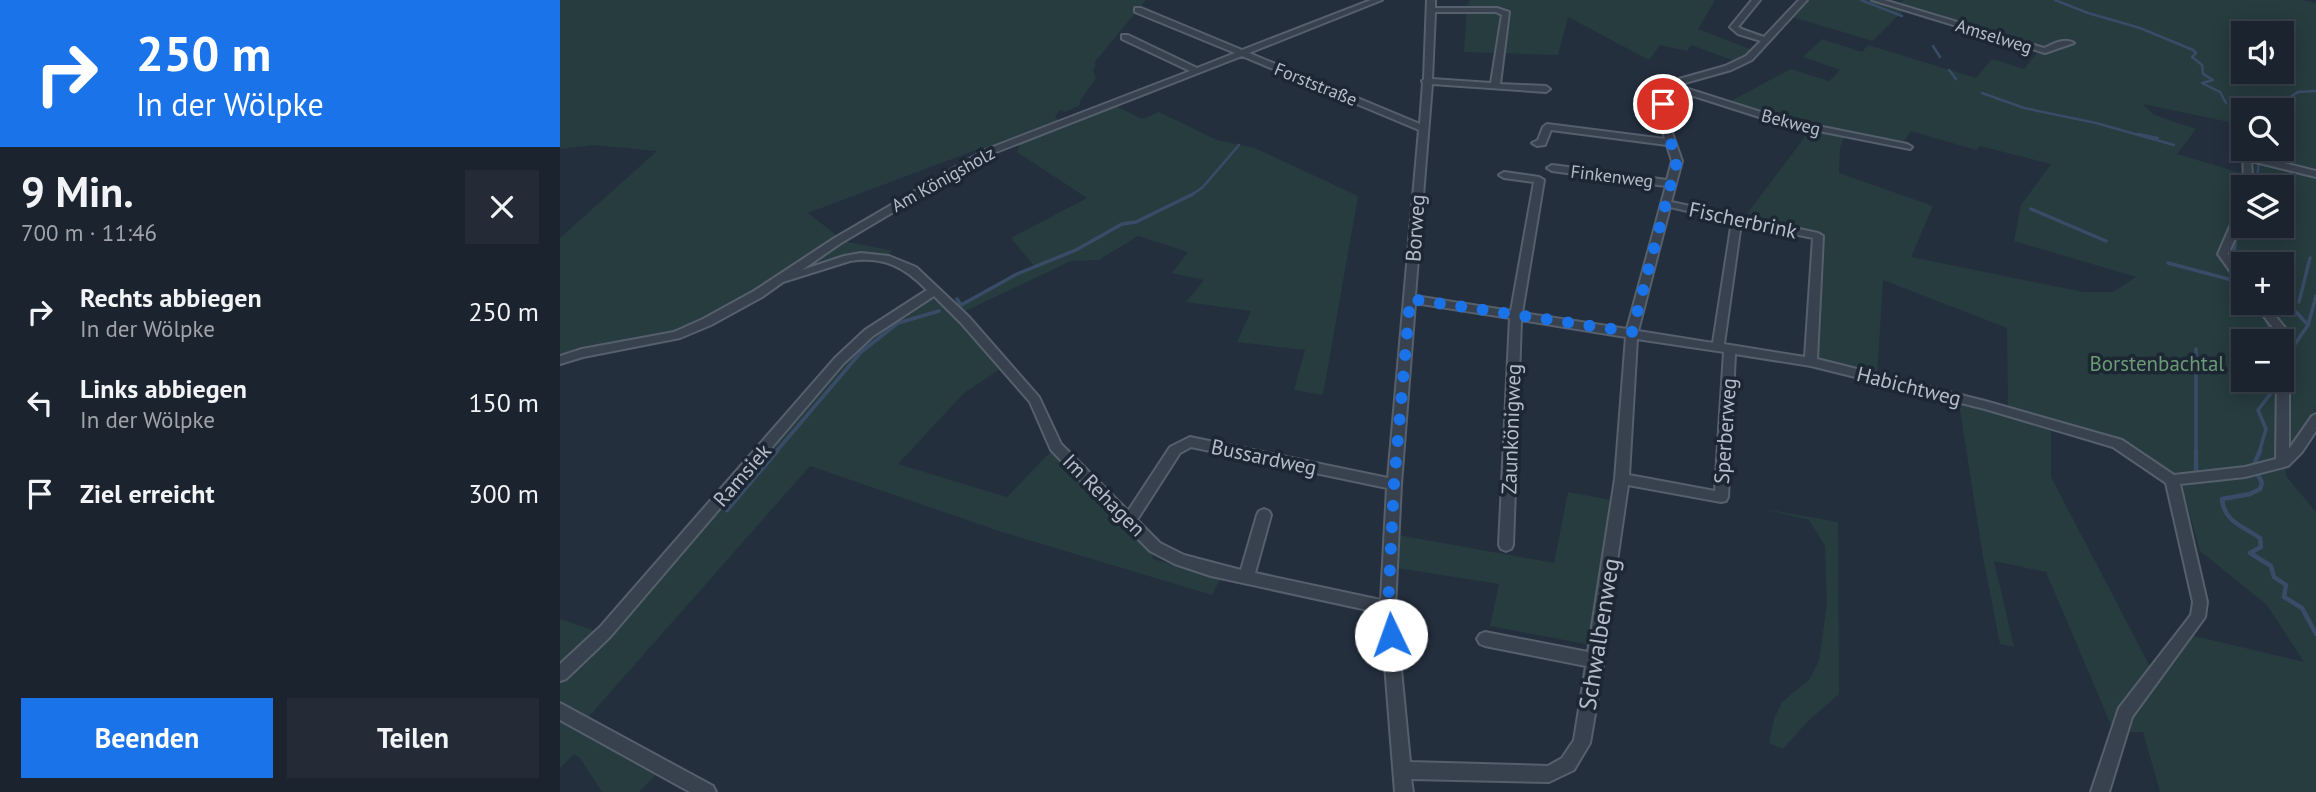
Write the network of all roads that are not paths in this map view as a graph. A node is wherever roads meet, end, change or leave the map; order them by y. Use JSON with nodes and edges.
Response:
{"nodes":[{"id":1,"x":1378,"y":0,"type":"edge"},
{"id":2,"x":1756,"y":0,"type":"edge"},
{"id":3,"x":1876,"y":0,"type":"edge"},
{"id":4,"x":1800,"y":1,"type":"edge"},
{"id":5,"x":1431,"y":5,"type":"edge"},
{"id":6,"x":1138,"y":10,"type":"dead end"},
{"id":7,"x":1125,"y":37,"type":"dead end"},
{"id":8,"x":1767,"y":40,"type":"junction"},
{"id":9,"x":2070,"y":43,"type":"dead end"},
{"id":10,"x":1242,"y":53,"type":"junction"},
{"id":11,"x":1195,"y":70,"type":"junction"},
{"id":12,"x":1426,"y":81,"type":"junction"},
{"id":13,"x":1495,"y":86,"type":"junction"},
{"id":14,"x":1677,"y":88,"type":"junction"},
{"id":15,"x":1546,"y":89,"type":"dead end"},
{"id":16,"x":1422,"y":128,"type":"junction"},
{"id":17,"x":1537,"y":142,"type":"dead end"},
{"id":18,"x":1672,"y":143,"type":"junction"},
{"id":19,"x":1907,"y":147,"type":"dead end"},
{"id":20,"x":2267,"y":161,"type":"edge"},
{"id":21,"x":1552,"y":168,"type":"dead end"},
{"id":22,"x":2316,"y":174,"type":"edge"},
{"id":23,"x":1504,"y":175,"type":"dead end"},
{"id":24,"x":1672,"y":184,"type":"junction"},
{"id":25,"x":1668,"y":204,"type":"junction"},
{"id":26,"x":1737,"y":218,"type":"junction"},
{"id":27,"x":2231,"y":236,"type":"edge"},
{"id":28,"x":2231,"y":265,"type":"edge"},
{"id":29,"x":777,"y":279,"type":"junction"},
{"id":30,"x":935,"y":290,"type":"junction"},
{"id":31,"x":1410,"y":299,"type":"junction"},
{"id":32,"x":1516,"y":314,"type":"junction"},
{"id":33,"x":2269,"y":315,"type":"edge"},
{"id":34,"x":1632,"y":332,"type":"junction"},
{"id":35,"x":1724,"y":347,"type":"junction"},
{"id":36,"x":560,"y":360,"type":"edge"},
{"id":37,"x":1811,"y":362,"type":"junction"},
{"id":38,"x":2316,"y":419,"type":"edge"},
{"id":39,"x":2283,"y":462,"type":"junction"},
{"id":40,"x":1622,"y":479,"type":"junction"},
{"id":41,"x":2172,"y":480,"type":"junction"},
{"id":42,"x":1394,"y":484,"type":"junction"},
{"id":43,"x":1264,"y":515,"type":"dead end"},
{"id":44,"x":1130,"y":520,"type":"junction"},
{"id":45,"x":1506,"y":545,"type":"dead end"},
{"id":46,"x":1246,"y":579,"type":"junction"},
{"id":47,"x":1388,"y":608,"type":"junction"},
{"id":48,"x":1485,"y":639,"type":"dead end"},
{"id":49,"x":1596,"y":661,"type":"junction"},
{"id":50,"x":560,"y":674,"type":"edge"},
{"id":51,"x":560,"y":711,"type":"edge"},
{"id":52,"x":1403,"y":770,"type":"junction"},
{"id":53,"x":707,"y":792,"type":"edge"},
{"id":54,"x":1404,"y":792,"type":"edge"},
{"id":55,"x":2100,"y":792,"type":"edge"}],
"edges":[{"from":1,"to":10,"type":"street","name":"Am Königsholz"},
{"from":2,"to":8,"type":"street"},
{"from":3,"to":9,"type":"street","name":"Amselweg"},
{"from":4,"to":8,"type":"street"},
{"from":5,"to":12,"type":"street","name":"Borweg"},
{"from":5,"to":13,"type":"street"},
{"from":6,"to":10,"type":"street","name":"Forststraße"},
{"from":7,"to":11,"type":"street"},
{"from":8,"to":14,"type":"street"},
{"from":10,"to":11,"type":"street","name":"Am Königsholz"},
{"from":10,"to":16,"type":"street","name":"Forststraße"},
{"from":11,"to":29,"type":"street","name":"Am Königsholz"},
{"from":12,"to":13,"type":"street"},
{"from":12,"to":16,"type":"street","name":"Borweg"},
{"from":13,"to":15,"type":"street"},
{"from":14,"to":18,"type":"street","name":"Schwalbenweg"},
{"from":14,"to":19,"type":"street","name":"Bekweg"},
{"from":16,"to":31,"type":"street","name":"Borweg"},
{"from":17,"to":18,"type":"street"},
{"from":18,"to":24,"type":"street","name":"Schwalbenweg"},
{"from":20,"to":22,"type":"street"},
{"from":21,"to":24,"type":"street","name":"Finkenweg"},
{"from":23,"to":32,"type":"street","name":"Zaunkönigweg"},
{"from":24,"to":25,"type":"street","name":"Schwalbenweg"},
{"from":25,"to":26,"type":"street","name":"Fischerbrink"},
{"from":25,"to":34,"type":"street","name":"Schwalbenweg"},
{"from":26,"to":35,"type":"street"},
{"from":26,"to":37,"type":"street","name":"Fischerbrink"},
{"from":27,"to":28,"type":"street"},
{"from":29,"to":30,"type":"street","name":"Im Rehagen"},
{"from":29,"to":36,"type":"street","name":"Am Königsholz"},
{"from":30,"to":44,"type":"street","name":"Im Rehagen"},
{"from":30,"to":50,"type":"street","name":"Ramsiek"},
{"from":31,"to":32,"type":"street"},
{"from":31,"to":42,"type":"street","name":"Borweg"},
{"from":32,"to":34,"type":"street"},
{"from":32,"to":45,"type":"street","name":"Zaunkönigweg"},
{"from":33,"to":39,"type":"street"},
{"from":34,"to":35,"type":"street","name":"Habichtweg"},
{"from":34,"to":40,"type":"street","name":"Schwalbenweg"},
{"from":35,"to":37,"type":"street","name":"Habichtweg"},
{"from":35,"to":40,"type":"street","name":"Sperberweg"},
{"from":37,"to":41,"type":"street","name":"Habichtweg"},
{"from":38,"to":39,"type":"street"},
{"from":39,"to":41,"type":"street"},
{"from":40,"to":49,"type":"street","name":"Schwalbenweg"},
{"from":41,"to":55,"type":"street"},
{"from":42,"to":44,"type":"street","name":"Bussardweg"},
{"from":42,"to":47,"type":"street","name":"Borweg"},
{"from":43,"to":46,"type":"street"},
{"from":44,"to":46,"type":"street","name":"Im Rehagen"},
{"from":46,"to":47,"type":"street","name":"Im Rehagen"},
{"from":47,"to":52,"type":"street","name":"Borweg"},
{"from":48,"to":49,"type":"street"},
{"from":49,"to":52,"type":"street","name":"Schwalbenweg"},
{"from":51,"to":53,"type":"street"},
{"from":52,"to":54,"type":"street","name":"Borweg"}]}
